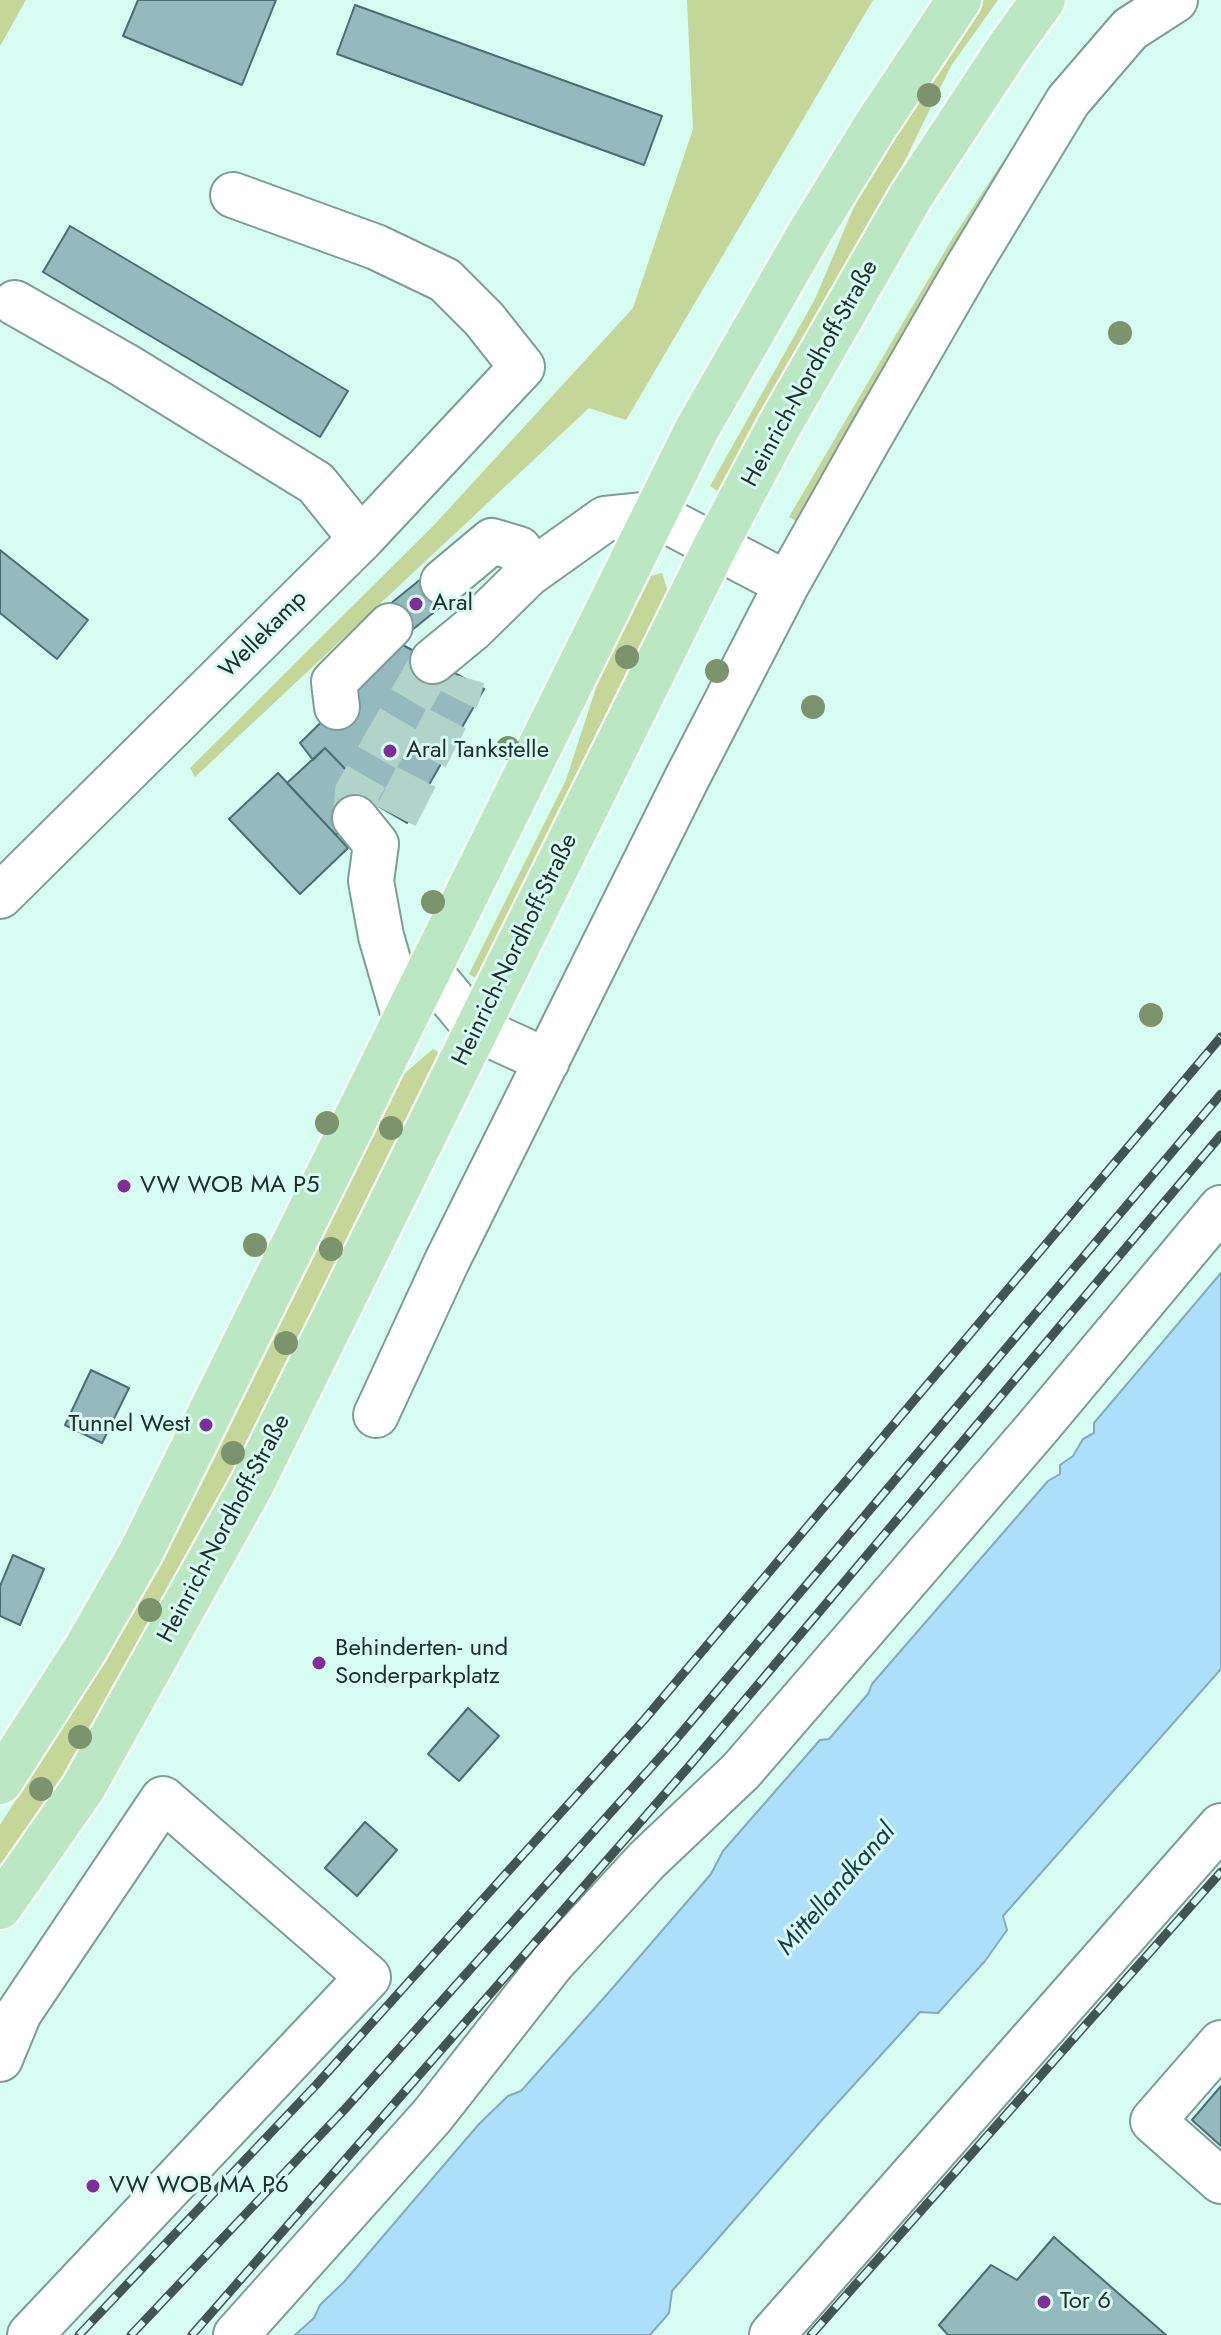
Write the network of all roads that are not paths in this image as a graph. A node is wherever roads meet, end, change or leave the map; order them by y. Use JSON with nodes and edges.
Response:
{"nodes":[{"id":1,"x":959,"y":0,"type":"edge"},
{"id":2,"x":1043,"y":0,"type":"edge"},
{"id":3,"x":1175,"y":0,"type":"edge"},
{"id":4,"x":233,"y":195,"type":"dead end"},
{"id":5,"x":15,"y":303,"type":"dead end"},
{"id":6,"x":654,"y":514,"type":"junction"},
{"id":7,"x":361,"y":539,"type":"junction"},
{"id":8,"x":716,"y":545,"type":"junction"},
{"id":9,"x":528,"y":574,"type":"junction"},
{"id":10,"x":443,"y":582,"type":"dead end"},
{"id":11,"x":787,"y":584,"type":"junction"},
{"id":12,"x":390,"y":626,"type":"dead end"},
{"id":13,"x":448,"y":669,"type":"tunnel mouth"},
{"id":14,"x":337,"y":707,"type":"dead end"},
{"id":15,"x":375,"y":826,"type":"tunnel mouth"},
{"id":16,"x":0,"y":896,"type":"edge"},
{"id":17,"x":429,"y":971,"type":"junction"},
{"id":18,"x":405,"y":1019,"type":"junction"},
{"id":19,"x":477,"y":1029,"type":"junction"},
{"id":20,"x":547,"y":1061,"type":"junction"},
{"id":21,"x":1221,"y":1208,"type":"edge"},
{"id":22,"x":376,"y":1415,"type":"dead end"},
{"id":23,"x":0,"y":1782,"type":"edge"},
{"id":24,"x":1221,"y":1826,"type":"edge"},
{"id":25,"x":0,"y":1907,"type":"edge"},
{"id":26,"x":1221,"y":2043,"type":"edge"},
{"id":27,"x":0,"y":2059,"type":"edge"},
{"id":28,"x":1221,"y":2181,"type":"edge"},
{"id":29,"x":30,"y":2335,"type":"edge"},
{"id":30,"x":236,"y":2335,"type":"edge"},
{"id":31,"x":772,"y":2335,"type":"edge"}],
"edges":[{"from":1,"to":6,"type":"main road"},
{"from":2,"to":8,"type":"main road","name":"Heinrich-Nordhoff-Straße"},
{"from":3,"to":11,"type":"street"},
{"from":4,"to":7,"type":"street","name":"Wellekamp"},
{"from":5,"to":7,"type":"street"},
{"from":6,"to":8,"type":"street"},
{"from":6,"to":9,"type":"street"},
{"from":6,"to":17,"type":"main road"},
{"from":7,"to":16,"type":"street","name":"Wellekamp"},
{"from":8,"to":11,"type":"street"},
{"from":8,"to":19,"type":"main road","name":"Heinrich-Nordhoff-Straße"},
{"from":9,"to":10,"type":"street"},
{"from":9,"to":13,"type":"street"},
{"from":11,"to":20,"type":"street"},
{"from":12,"to":14,"type":"street"},
{"from":15,"to":18,"type":"street"},
{"from":17,"to":18,"type":"main road"},
{"from":17,"to":19,"type":"street"},
{"from":18,"to":23,"type":"main road"},
{"from":19,"to":20,"type":"street"},
{"from":19,"to":25,"type":"main road","name":"Heinrich-Nordhoff-Straße"},
{"from":20,"to":22,"type":"street"},
{"from":21,"to":30,"type":"street"},
{"from":24,"to":31,"type":"street"},
{"from":26,"to":28,"type":"street"},
{"from":27,"to":29,"type":"street"}]}
